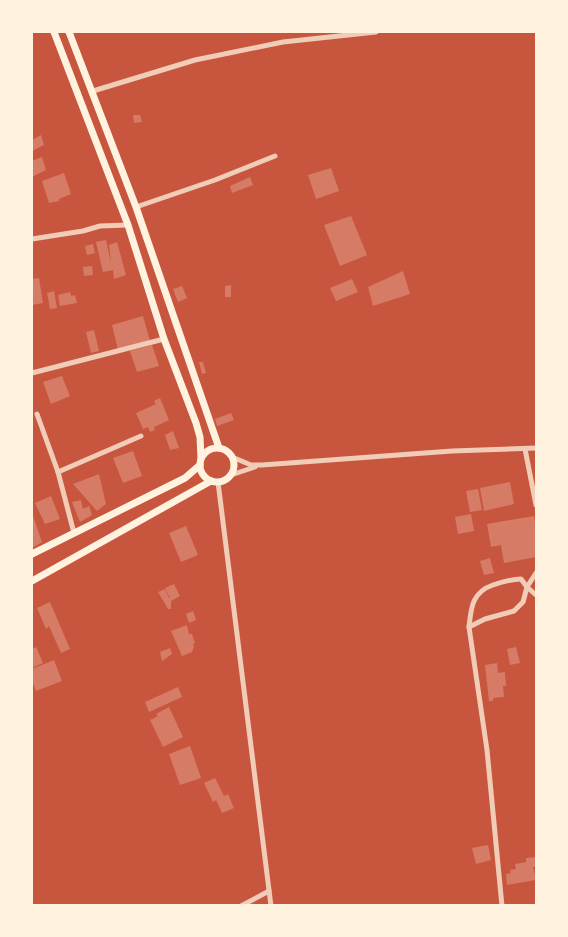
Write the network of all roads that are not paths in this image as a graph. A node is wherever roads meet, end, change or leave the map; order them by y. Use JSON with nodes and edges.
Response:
{"nodes":[{"id":1,"x":54,"y":32,"type":"edge"},
{"id":2,"x":69,"y":32,"type":"edge"},
{"id":3,"x":376,"y":32,"type":"edge"},
{"id":4,"x":74,"y":45,"type":"junction"},
{"id":5,"x":61,"y":48,"type":"junction"},
{"id":6,"x":93,"y":91,"type":"junction"},
{"id":7,"x":275,"y":156,"type":"dead end"},
{"id":8,"x":136,"y":207,"type":"junction"},
{"id":9,"x":128,"y":225,"type":"junction"},
{"id":10,"x":32,"y":239,"type":"edge"},
{"id":11,"x":164,"y":339,"type":"junction"},
{"id":12,"x":32,"y":373,"type":"edge"},
{"id":13,"x":37,"y":414,"type":"dead end"},
{"id":14,"x":141,"y":436,"type":"dead end"},
{"id":15,"x":537,"y":448,"type":"edge"},
{"id":16,"x":219,"y":449,"type":"junction"},
{"id":17,"x":525,"y":449,"type":"junction"},
{"id":18,"x":232,"y":457,"type":"junction"},
{"id":19,"x":201,"y":462,"type":"junction"},
{"id":20,"x":262,"y":465,"type":"junction"},
{"id":21,"x":58,"y":472,"type":"junction"},
{"id":22,"x":231,"y":475,"type":"junction"},
{"id":23,"x":215,"y":482,"type":"junction"},
{"id":24,"x":537,"y":505,"type":"edge"},
{"id":25,"x":74,"y":533,"type":"junction"},
{"id":26,"x":32,"y":554,"type":"edge"},
{"id":27,"x":537,"y":573,"type":"edge"},
{"id":28,"x":32,"y":581,"type":"edge"},
{"id":29,"x":527,"y":587,"type":"junction"},
{"id":30,"x":537,"y":595,"type":"edge"},
{"id":31,"x":469,"y":627,"type":"junction"},
{"id":32,"x":269,"y":891,"type":"junction"},
{"id":33,"x":241,"y":905,"type":"edge"},
{"id":34,"x":271,"y":905,"type":"edge"},
{"id":35,"x":502,"y":905,"type":"edge"}],
"edges":[{"from":1,"to":5,"type":"main road"},
{"from":2,"to":4,"type":"main road"},
{"from":3,"to":6,"type":"street"},
{"from":4,"to":5,"type":"main road"},
{"from":4,"to":6,"type":"main road"},
{"from":5,"to":9,"type":"main road"},
{"from":6,"to":8,"type":"main road"},
{"from":7,"to":8,"type":"street"},
{"from":8,"to":16,"type":"main road"},
{"from":9,"to":10,"type":"street"},
{"from":9,"to":11,"type":"main road"},
{"from":11,"to":12,"type":"street"},
{"from":11,"to":19,"type":"main road"},
{"from":13,"to":21,"type":"street"},
{"from":14,"to":21,"type":"street"},
{"from":15,"to":17,"type":"street"},
{"from":16,"to":18,"type":"main road"},
{"from":16,"to":19,"type":"main road"},
{"from":17,"to":20,"type":"street"},
{"from":17,"to":24,"type":"street"},
{"from":18,"to":20,"type":"street"},
{"from":18,"to":22,"type":"main road"},
{"from":19,"to":23,"type":"main road"},
{"from":19,"to":25,"type":"main road"},
{"from":20,"to":22,"type":"street"},
{"from":21,"to":25,"type":"street"},
{"from":22,"to":23,"type":"main road"},
{"from":23,"to":28,"type":"main road"},
{"from":23,"to":32,"type":"street"},
{"from":25,"to":26,"type":"main road"},
{"from":27,"to":29,"type":"street"},
{"from":29,"to":30,"type":"street"},
{"from":29,"to":31,"type":"street"},
{"from":29,"to":31,"type":"street"},
{"from":31,"to":35,"type":"street"},
{"from":32,"to":33,"type":"street"},
{"from":32,"to":34,"type":"street"}]}
